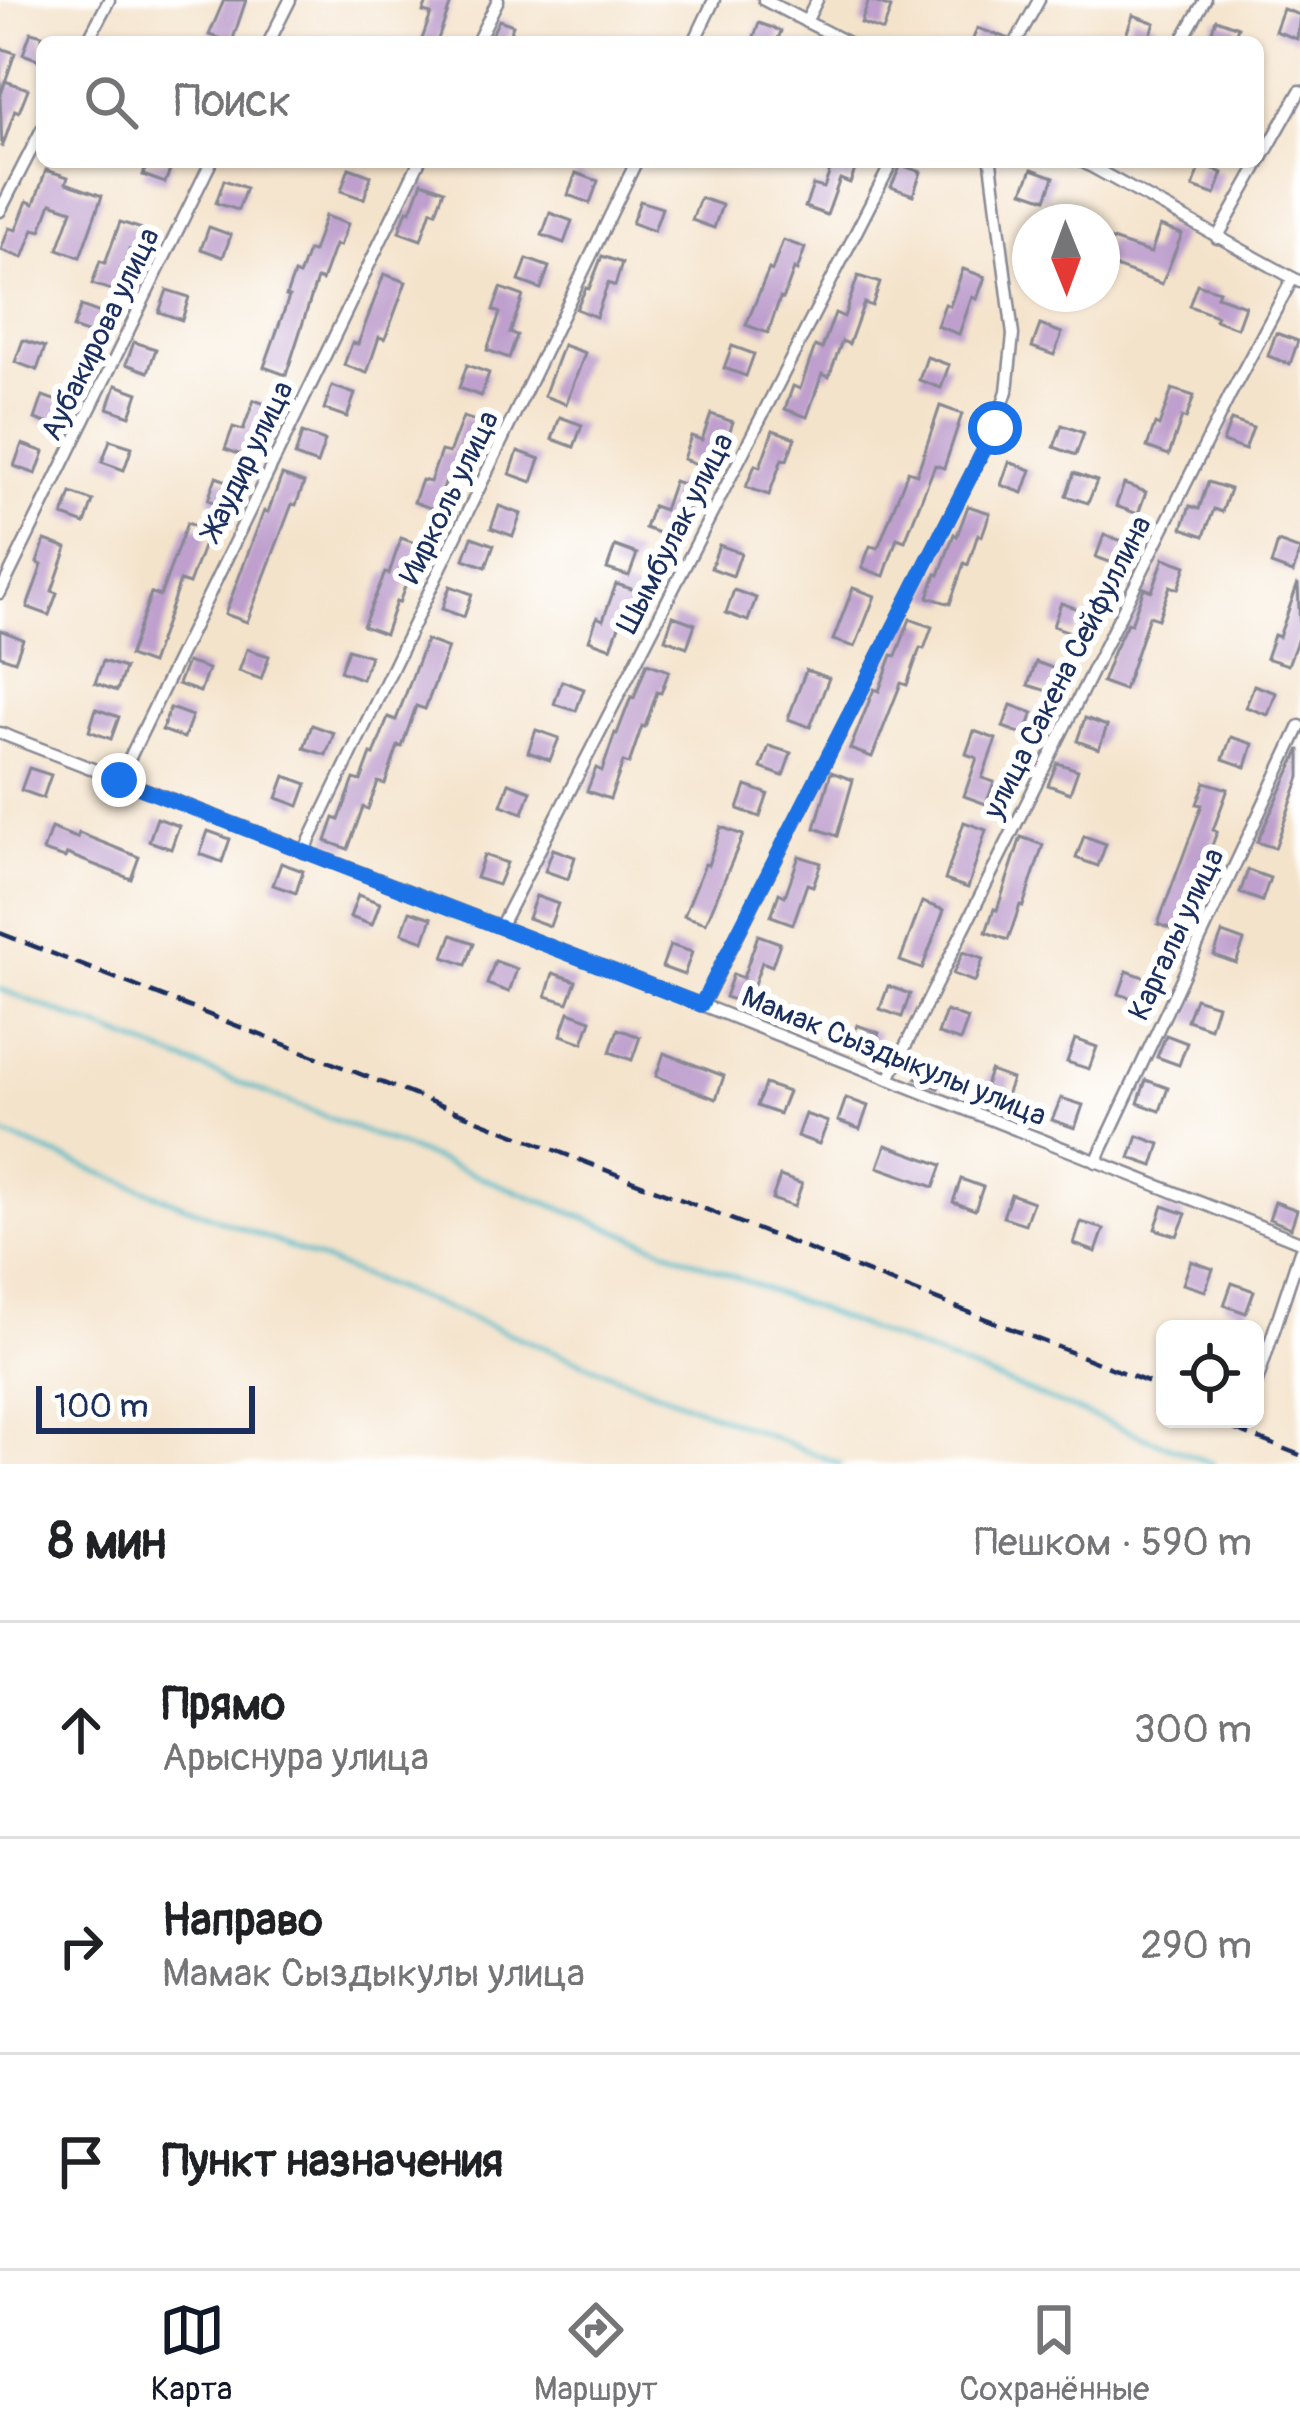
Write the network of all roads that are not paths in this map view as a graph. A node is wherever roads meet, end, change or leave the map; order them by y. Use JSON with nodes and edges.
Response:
{"nodes":[{"id":1,"x":109,"y":0,"type":"edge"},
{"id":2,"x":290,"y":0,"type":"edge"},
{"id":3,"x":497,"y":0,"type":"edge"},
{"id":4,"x":714,"y":0,"type":"edge"},
{"id":5,"x":764,"y":0,"type":"edge"},
{"id":6,"x":818,"y":0,"type":"edge"},
{"id":7,"x":1040,"y":0,"type":"edge"},
{"id":8,"x":1205,"y":0,"type":"edge"},
{"id":9,"x":806,"y":22,"type":"junction"},
{"id":10,"x":90,"y":36,"type":"edge"},
{"id":11,"x":272,"y":36,"type":"edge"},
{"id":12,"x":480,"y":36,"type":"edge"},
{"id":13,"x":697,"y":36,"type":"edge"},
{"id":14,"x":834,"y":36,"type":"edge"},
{"id":15,"x":1019,"y":36,"type":"edge"},
{"id":16,"x":1184,"y":36,"type":"edge"},
{"id":17,"x":1300,"y":91,"type":"edge"},
{"id":18,"x":36,"y":141,"type":"edge"},
{"id":19,"x":1264,"y":155,"type":"edge"},
{"id":20,"x":208,"y":168,"type":"edge"},
{"id":21,"x":416,"y":168,"type":"edge"},
{"id":22,"x":633,"y":168,"type":"edge"},
{"id":23,"x":889,"y":168,"type":"edge"},
{"id":24,"x":992,"y":168,"type":"edge"},
{"id":25,"x":1110,"y":168,"type":"edge"},
{"id":26,"x":1257,"y":168,"type":"edge"},
{"id":27,"x":0,"y":211,"type":"edge"},
{"id":28,"x":1217,"y":238,"type":"junction"},
{"id":29,"x":1297,"y":280,"type":"edge"},
{"id":30,"x":0,"y":593,"type":"edge"},
{"id":31,"x":1300,"y":726,"type":"edge"},
{"id":32,"x":0,"y":733,"type":"edge"},
{"id":33,"x":119,"y":780,"type":"junction"},
{"id":34,"x":304,"y":852,"type":"junction"},
{"id":35,"x":500,"y":926,"type":"junction"},
{"id":36,"x":701,"y":1005,"type":"junction"},
{"id":37,"x":889,"y":1079,"type":"junction"},
{"id":38,"x":1096,"y":1162,"type":"junction"},
{"id":39,"x":1300,"y":1242,"type":"edge"},
{"id":40,"x":1300,"y":1252,"type":"edge"},
{"id":41,"x":1264,"y":1361,"type":"edge"}],
"edges":[{"from":1,"to":10,"type":"street"},
{"from":2,"to":11,"type":"street"},
{"from":3,"to":12,"type":"street"},
{"from":4,"to":13,"type":"street"},
{"from":5,"to":9,"type":"street"},
{"from":6,"to":9,"type":"street"},
{"from":7,"to":15,"type":"street"},
{"from":8,"to":16,"type":"street"},
{"from":9,"to":14,"type":"street"},
{"from":17,"to":19,"type":"street"},
{"from":18,"to":27,"type":"street"},
{"from":20,"to":30,"type":"street","name":"Аубакирова улица"},
{"from":21,"to":33,"type":"street","name":"Жаудир улица"},
{"from":22,"to":34,"type":"street","name":"Иирколь улица"},
{"from":23,"to":35,"type":"street","name":"Шымбулак улица"},
{"from":24,"to":36,"type":"street"},
{"from":25,"to":28,"type":"street"},
{"from":26,"to":28,"type":"street"},
{"from":28,"to":29,"type":"street"},
{"from":29,"to":37,"type":"street","name":"улица Сакена Сейфуллина"},
{"from":31,"to":38,"type":"street","name":"Каргалы улица"},
{"from":32,"to":33,"type":"street","name":"Мамак Сыздыкулы улица"},
{"from":33,"to":34,"type":"street","name":"Мамак Сыздыкулы улица"},
{"from":34,"to":35,"type":"street","name":"Мамак Сыздыкулы улица"},
{"from":35,"to":36,"type":"street","name":"Мамак Сыздыкулы улица"},
{"from":36,"to":37,"type":"street","name":"Мамак Сыздыкулы улица"},
{"from":37,"to":38,"type":"street","name":"Мамак Сыздыкулы улица"},
{"from":38,"to":39,"type":"street","name":"Мамак Сыздыкулы улица"},
{"from":40,"to":41,"type":"street"}]}
